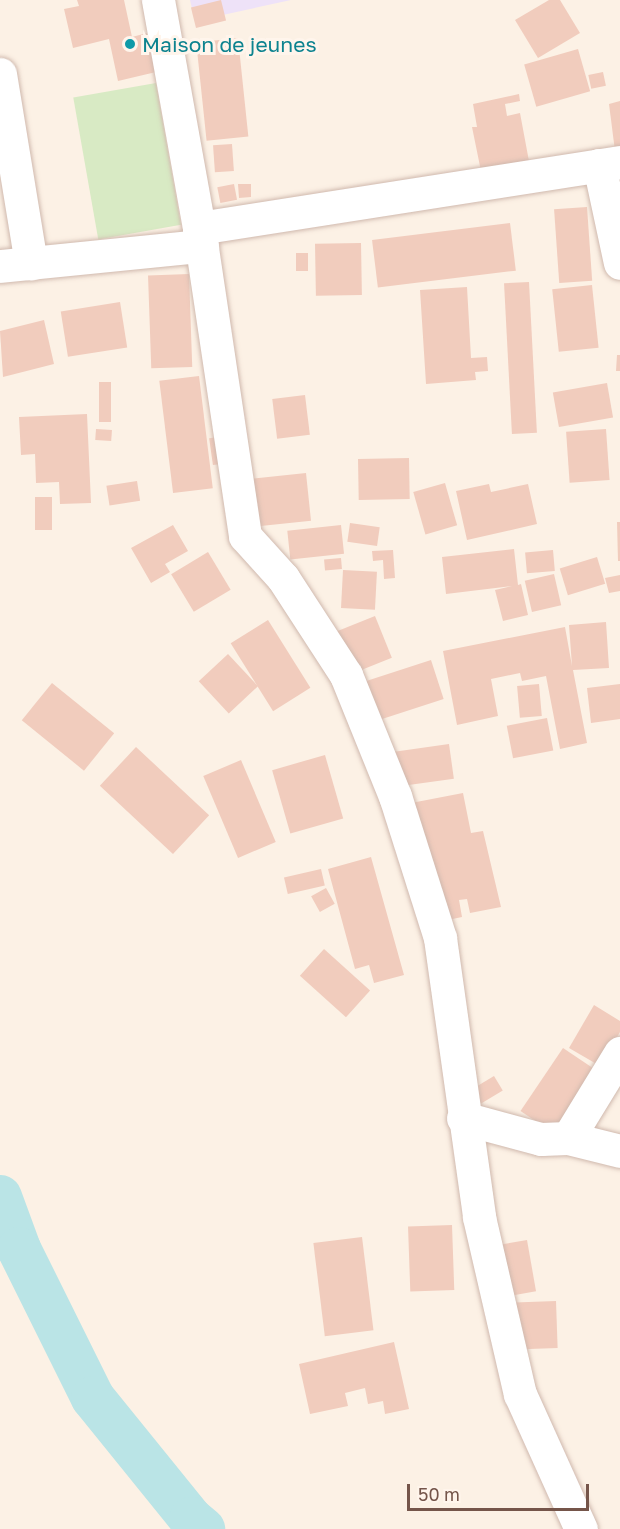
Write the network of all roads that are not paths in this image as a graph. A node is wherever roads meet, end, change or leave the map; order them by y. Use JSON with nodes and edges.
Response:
{"nodes":[{"id":1,"x":158,"y":0,"type":"edge"},
{"id":2,"x":0,"y":74,"type":"edge"},
{"id":3,"x":609,"y":163,"type":"edge"},
{"id":4,"x":200,"y":237,"type":"junction"},
{"id":5,"x":620,"y":262,"type":"edge"},
{"id":6,"x":16,"y":264,"type":"edge"},
{"id":7,"x":620,"y":1053,"type":"edge"},
{"id":8,"x":463,"y":1118,"type":"junction"},
{"id":9,"x":568,"y":1138,"type":"junction"},
{"id":10,"x":620,"y":1151,"type":"edge"},
{"id":11,"x":581,"y":1529,"type":"edge"}],
"edges":[{"from":1,"to":4,"type":"street"},
{"from":2,"to":6,"type":"street"},
{"from":3,"to":4,"type":"street"},
{"from":3,"to":5,"type":"street"},
{"from":4,"to":6,"type":"street"},
{"from":4,"to":8,"type":"street"},
{"from":7,"to":9,"type":"street"},
{"from":8,"to":9,"type":"street"},
{"from":8,"to":11,"type":"street"},
{"from":9,"to":10,"type":"street"}]}
